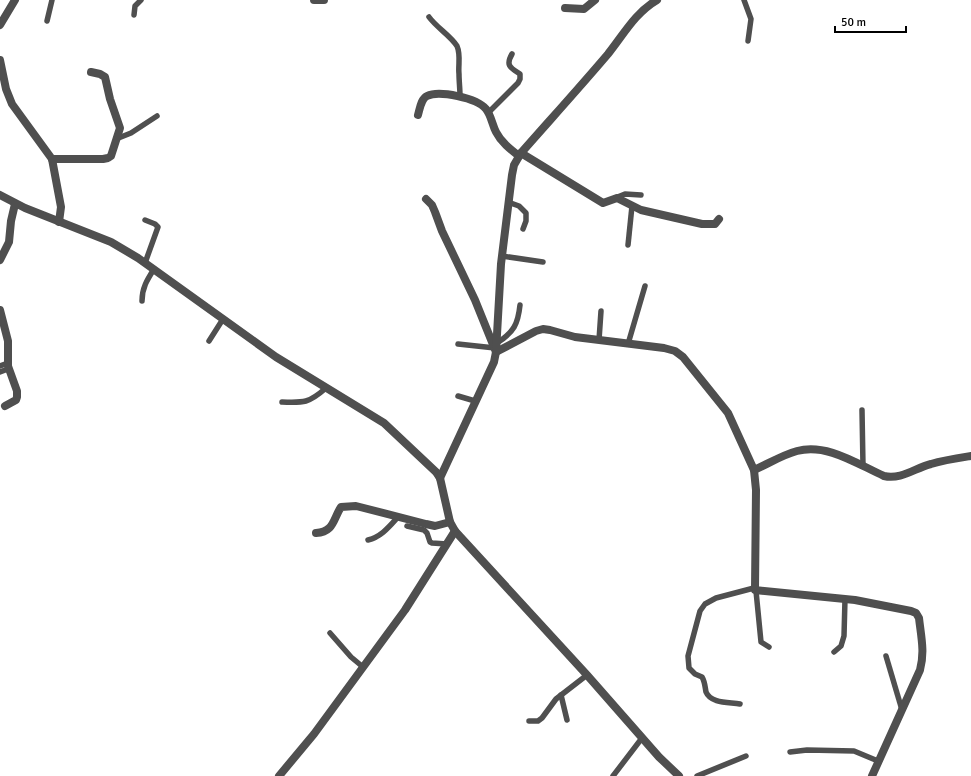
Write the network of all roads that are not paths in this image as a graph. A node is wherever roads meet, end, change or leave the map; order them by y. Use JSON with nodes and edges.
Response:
{"nodes":[{"id":1,"x":15,"y":0,"type":"edge"},
{"id":2,"x":52,"y":0,"type":"edge"},
{"id":3,"x":141,"y":0,"type":"edge"},
{"id":4,"x":314,"y":0,"type":"edge"},
{"id":5,"x":324,"y":0,"type":"edge"},
{"id":6,"x":595,"y":0,"type":"edge"},
{"id":7,"x":657,"y":0,"type":"edge"},
{"id":8,"x":744,"y":0,"type":"edge"},
{"id":9,"x":565,"y":8,"type":"dead end"},
{"id":10,"x":134,"y":15,"type":"dead end"},
{"id":11,"x":429,"y":17,"type":"dead end"},
{"id":12,"x":47,"y":21,"type":"dead end"},
{"id":13,"x":0,"y":24,"type":"edge"},
{"id":14,"x":748,"y":42,"type":"dead end"},
{"id":15,"x":512,"y":54,"type":"dead end"},
{"id":16,"x":0,"y":60,"type":"edge"},
{"id":17,"x":91,"y":72,"type":"dead end"},
{"id":18,"x":460,"y":96,"type":"junction"},
{"id":19,"x":488,"y":113,"type":"junction"},
{"id":20,"x":418,"y":114,"type":"dead end"},
{"id":21,"x":157,"y":116,"type":"dead end"},
{"id":22,"x":116,"y":139,"type":"junction"},
{"id":23,"x":520,"y":155,"type":"junction"},
{"id":24,"x":52,"y":159,"type":"junction"},
{"id":25,"x":0,"y":195,"type":"edge"},
{"id":26,"x":641,"y":195,"type":"dead end"},
{"id":27,"x":614,"y":198,"type":"junction"},
{"id":28,"x":426,"y":199,"type":"dead end"},
{"id":29,"x":508,"y":202,"type":"junction"},
{"id":30,"x":15,"y":204,"type":"junction"},
{"id":31,"x":632,"y":206,"type":"junction"},
{"id":32,"x":719,"y":219,"type":"dead end"},
{"id":33,"x":145,"y":220,"type":"dead end"},
{"id":34,"x":59,"y":222,"type":"junction"},
{"id":35,"x":523,"y":229,"type":"dead end"},
{"id":36,"x":628,"y":245,"type":"dead end"},
{"id":37,"x":502,"y":256,"type":"junction"},
{"id":38,"x":0,"y":260,"type":"edge"},
{"id":39,"x":543,"y":262,"type":"dead end"},
{"id":40,"x":145,"y":263,"type":"junction"},
{"id":41,"x":154,"y":270,"type":"junction"},
{"id":42,"x":645,"y":286,"type":"dead end"},
{"id":43,"x":142,"y":301,"type":"dead end"},
{"id":44,"x":520,"y":305,"type":"dead end"},
{"id":45,"x":0,"y":310,"type":"edge"},
{"id":46,"x":601,"y":311,"type":"dead end"},
{"id":47,"x":223,"y":319,"type":"junction"},
{"id":48,"x":2,"y":323,"type":"edge"},
{"id":49,"x":599,"y":340,"type":"junction"},
{"id":50,"x":210,"y":341,"type":"dead end"},
{"id":51,"x":458,"y":344,"type":"dead end"},
{"id":52,"x":628,"y":344,"type":"junction"},
{"id":53,"x":496,"y":348,"type":"junction"},
{"id":54,"x":4,"y":367,"type":"edge"},
{"id":55,"x":326,"y":388,"type":"junction"},
{"id":56,"x":458,"y":396,"type":"dead end"},
{"id":57,"x":475,"y":401,"type":"junction"},
{"id":58,"x":282,"y":402,"type":"dead end"},
{"id":59,"x":5,"y":406,"type":"dead end"},
{"id":60,"x":862,"y":410,"type":"dead end"},
{"id":61,"x":971,"y":456,"type":"edge"},
{"id":62,"x":863,"y":466,"type":"junction"},
{"id":63,"x":754,"y":470,"type":"junction"},
{"id":64,"x":440,"y":478,"type":"junction"},
{"id":65,"x":398,"y":517,"type":"junction"},
{"id":66,"x":450,"y":522,"type":"junction"},
{"id":67,"x":407,"y":526,"type":"dead end"},
{"id":68,"x":455,"y":531,"type":"junction"},
{"id":69,"x":316,"y":532,"type":"dead end"},
{"id":70,"x":368,"y":540,"type":"dead end"},
{"id":71,"x":447,"y":544,"type":"junction"},
{"id":72,"x":755,"y":589,"type":"junction"},
{"id":73,"x":845,"y":599,"type":"junction"},
{"id":74,"x":330,"y":632,"type":"dead end"},
{"id":75,"x":769,"y":647,"type":"dead end"},
{"id":76,"x":834,"y":652,"type":"dead end"},
{"id":77,"x":886,"y":656,"type":"dead end"},
{"id":78,"x":363,"y":667,"type":"junction"},
{"id":79,"x":587,"y":675,"type":"junction"},
{"id":80,"x":561,"y":695,"type":"junction"},
{"id":81,"x":740,"y":704,"type":"dead end"},
{"id":82,"x":902,"y":710,"type":"junction"},
{"id":83,"x":567,"y":720,"type":"dead end"},
{"id":84,"x":529,"y":721,"type":"dead end"},
{"id":85,"x":642,"y":738,"type":"junction"},
{"id":86,"x":790,"y":752,"type":"dead end"},
{"id":87,"x":746,"y":756,"type":"dead end"},
{"id":88,"x":878,"y":761,"type":"junction"},
{"id":89,"x":279,"y":776,"type":"edge"},
{"id":90,"x":613,"y":776,"type":"edge"},
{"id":91,"x":679,"y":776,"type":"edge"},
{"id":92,"x":697,"y":776,"type":"edge"},
{"id":93,"x":872,"y":776,"type":"edge"}],
"edges":[{"from":1,"to":13,"type":"street"},
{"from":2,"to":12,"type":"lane"},
{"from":3,"to":10,"type":"lane"},
{"from":4,"to":5,"type":"street"},
{"from":6,"to":9,"type":"street"},
{"from":7,"to":23,"type":"street"},
{"from":8,"to":14,"type":"lane"},
{"from":11,"to":18,"type":"lane"},
{"from":15,"to":19,"type":"lane"},
{"from":16,"to":24,"type":"street"},
{"from":17,"to":22,"type":"street"},
{"from":18,"to":19,"type":"street"},
{"from":18,"to":20,"type":"street"},
{"from":19,"to":23,"type":"street"},
{"from":21,"to":22,"type":"lane"},
{"from":22,"to":24,"type":"street"},
{"from":23,"to":27,"type":"street"},
{"from":23,"to":29,"type":"street"},
{"from":24,"to":34,"type":"street"},
{"from":25,"to":30,"type":"street"},
{"from":26,"to":27,"type":"lane"},
{"from":27,"to":31,"type":"street"},
{"from":28,"to":53,"type":"street"},
{"from":29,"to":35,"type":"lane"},
{"from":29,"to":37,"type":"street"},
{"from":30,"to":34,"type":"street"},
{"from":30,"to":38,"type":"street"},
{"from":31,"to":32,"type":"street"},
{"from":31,"to":36,"type":"lane"},
{"from":33,"to":40,"type":"lane"},
{"from":34,"to":40,"type":"street"},
{"from":37,"to":39,"type":"lane"},
{"from":37,"to":53,"type":"street"},
{"from":40,"to":41,"type":"street"},
{"from":41,"to":43,"type":"lane"},
{"from":41,"to":47,"type":"street"},
{"from":42,"to":52,"type":"lane"},
{"from":44,"to":53,"type":"lane"},
{"from":45,"to":48,"type":"street"},
{"from":46,"to":49,"type":"lane"},
{"from":47,"to":50,"type":"lane"},
{"from":47,"to":55,"type":"street"},
{"from":48,"to":54,"type":"street"},
{"from":49,"to":52,"type":"street"},
{"from":49,"to":53,"type":"street"},
{"from":51,"to":53,"type":"lane"},
{"from":52,"to":63,"type":"street"},
{"from":53,"to":57,"type":"street"},
{"from":54,"to":59,"type":"street"},
{"from":55,"to":58,"type":"lane"},
{"from":55,"to":64,"type":"street"},
{"from":56,"to":57,"type":"lane"},
{"from":57,"to":64,"type":"street"},
{"from":60,"to":62,"type":"lane"},
{"from":61,"to":62,"type":"street"},
{"from":62,"to":63,"type":"street"},
{"from":63,"to":72,"type":"street"},
{"from":64,"to":66,"type":"street"},
{"from":65,"to":66,"type":"street"},
{"from":65,"to":69,"type":"street"},
{"from":65,"to":70,"type":"lane"},
{"from":66,"to":68,"type":"street"},
{"from":67,"to":71,"type":"lane"},
{"from":68,"to":71,"type":"street"},
{"from":68,"to":79,"type":"street"},
{"from":71,"to":78,"type":"street"},
{"from":72,"to":73,"type":"street"},
{"from":72,"to":75,"type":"lane"},
{"from":72,"to":81,"type":"lane"},
{"from":73,"to":76,"type":"lane"},
{"from":73,"to":82,"type":"street"},
{"from":74,"to":78,"type":"lane"},
{"from":77,"to":82,"type":"lane"},
{"from":78,"to":89,"type":"street"},
{"from":79,"to":80,"type":"lane"},
{"from":79,"to":85,"type":"street"},
{"from":80,"to":83,"type":"lane"},
{"from":80,"to":84,"type":"lane"},
{"from":82,"to":88,"type":"street"},
{"from":85,"to":90,"type":"lane"},
{"from":85,"to":91,"type":"street"},
{"from":86,"to":88,"type":"lane"},
{"from":87,"to":92,"type":"lane"},
{"from":88,"to":93,"type":"street"}]}
